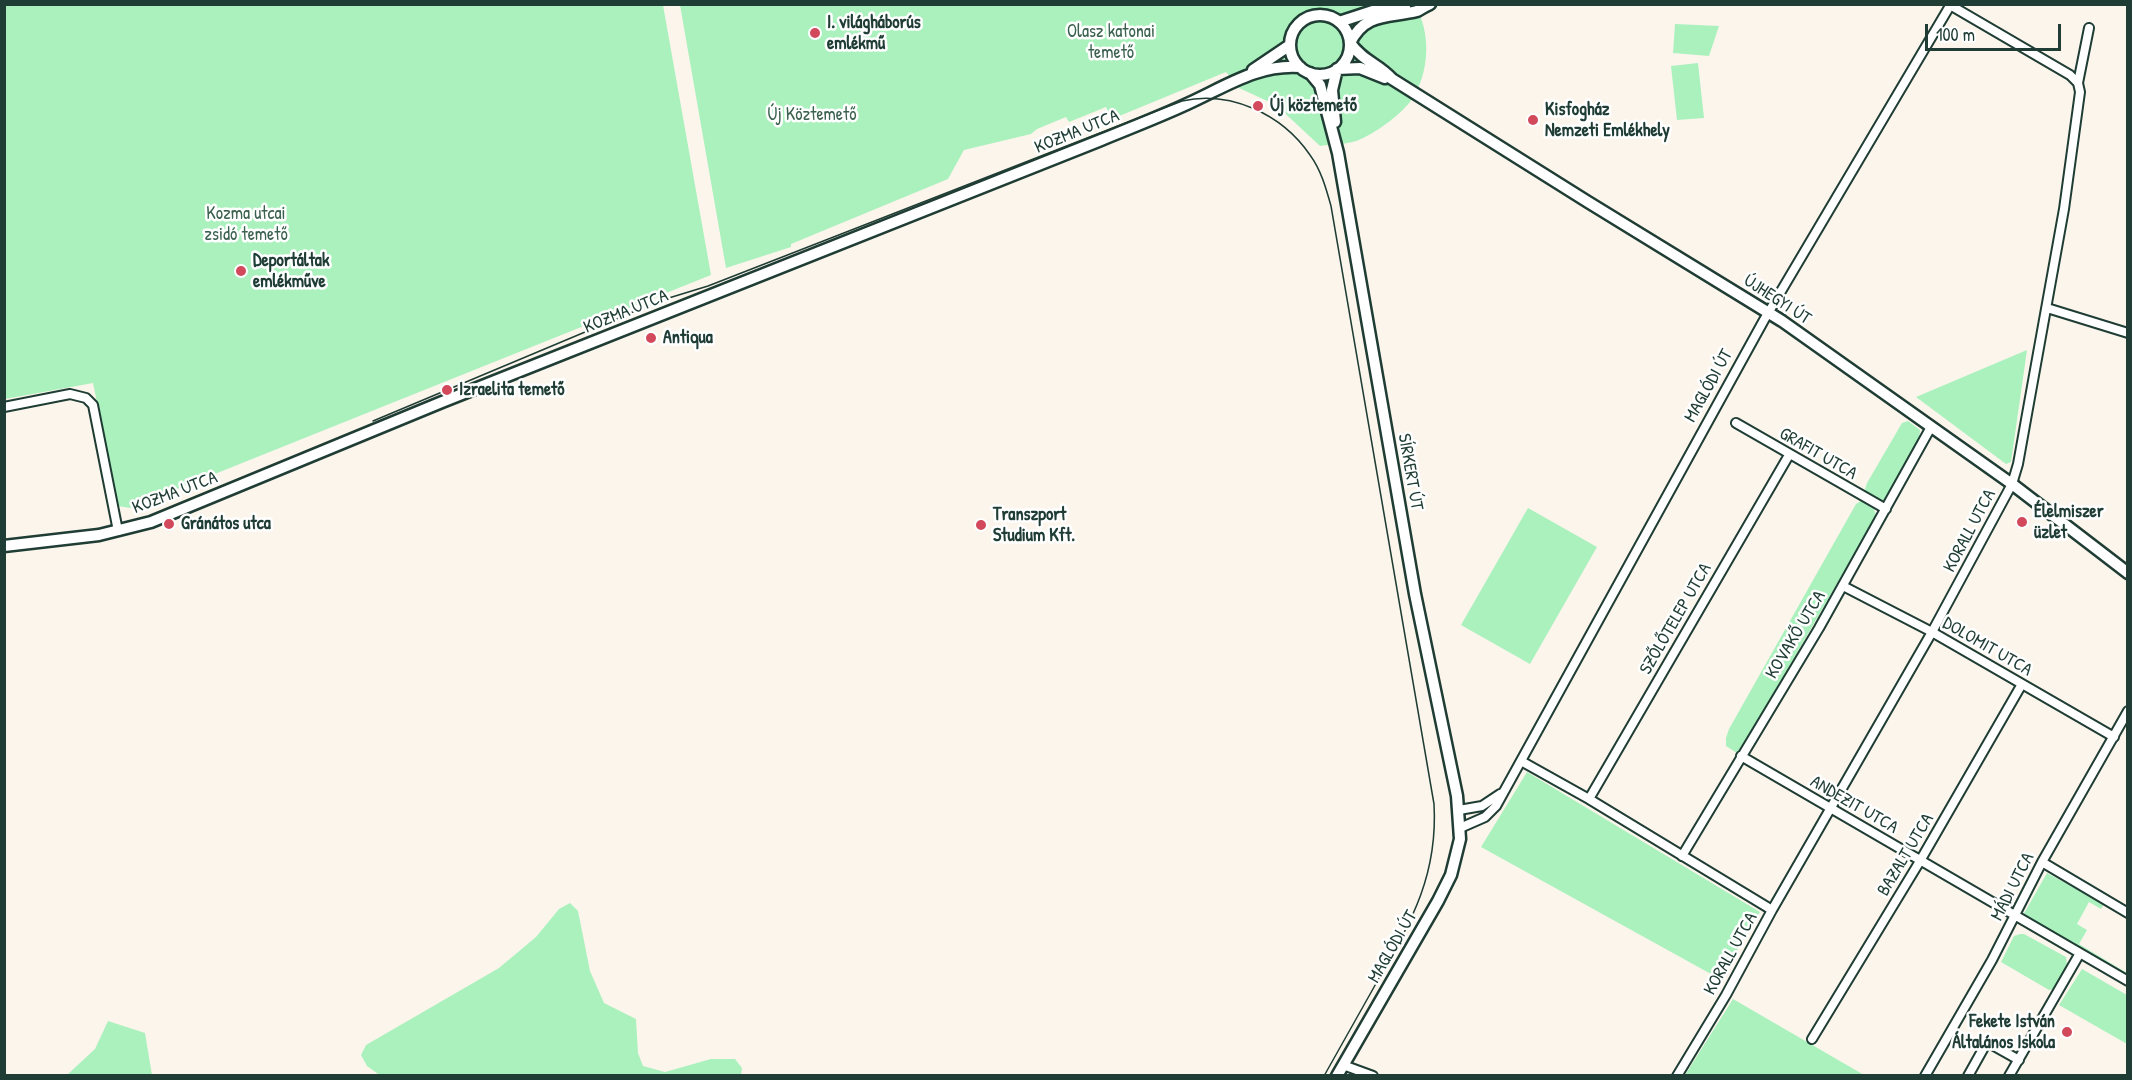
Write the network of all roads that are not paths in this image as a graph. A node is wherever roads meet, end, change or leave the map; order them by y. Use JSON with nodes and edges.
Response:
{"nodes":[{"id":1,"x":1427,"y":5,"type":"edge"},
{"id":2,"x":1950,"y":5,"type":"edge"},
{"id":3,"x":1339,"y":22,"type":"junction"},
{"id":4,"x":2089,"y":28,"type":"dead end"},
{"id":5,"x":1350,"y":43,"type":"junction"},
{"id":6,"x":1290,"y":45,"type":"junction"},
{"id":7,"x":1300,"y":67,"type":"junction"},
{"id":8,"x":1337,"y":69,"type":"junction"},
{"id":9,"x":1310,"y":73,"type":"junction"},
{"id":10,"x":1249,"y":74,"type":"junction"},
{"id":11,"x":1392,"y":79,"type":"junction"},
{"id":12,"x":2078,"y":83,"type":"junction"},
{"id":13,"x":1335,"y":140,"type":"junction"},
{"id":14,"x":2047,"y":308,"type":"junction"},
{"id":15,"x":1768,"y":312,"type":"junction"},
{"id":16,"x":2127,"y":333,"type":"edge"},
{"id":17,"x":4,"y":407,"type":"edge"},
{"id":18,"x":1736,"y":423,"type":"dead end"},
{"id":19,"x":1931,"y":427,"type":"junction"},
{"id":20,"x":1789,"y":455,"type":"junction"},
{"id":21,"x":2012,"y":484,"type":"junction"},
{"id":22,"x":1886,"y":509,"type":"junction"},
{"id":23,"x":118,"y":531,"type":"junction"},
{"id":24,"x":4,"y":546,"type":"edge"},
{"id":25,"x":2127,"y":573,"type":"edge"},
{"id":26,"x":1843,"y":586,"type":"junction"},
{"id":27,"x":1932,"y":632,"type":"junction"},
{"id":28,"x":2022,"y":684,"type":"junction"},
{"id":29,"x":2127,"y":711,"type":"edge"},
{"id":30,"x":2114,"y":737,"type":"junction"},
{"id":31,"x":1741,"y":756,"type":"junction"},
{"id":32,"x":1521,"y":761,"type":"junction"},
{"id":33,"x":1505,"y":789,"type":"junction"},
{"id":34,"x":1589,"y":799,"type":"junction"},
{"id":35,"x":1830,"y":809,"type":"junction"},
{"id":36,"x":1460,"y":810,"type":"junction"},
{"id":37,"x":1460,"y":828,"type":"junction"},
{"id":38,"x":1682,"y":856,"type":"junction"},
{"id":39,"x":1920,"y":861,"type":"junction"},
{"id":40,"x":2042,"y":862,"type":"junction"},
{"id":41,"x":1772,"y":910,"type":"junction"},
{"id":42,"x":2127,"y":914,"type":"edge"},
{"id":43,"x":2015,"y":916,"type":"junction"},
{"id":44,"x":2080,"y":953,"type":"junction"},
{"id":45,"x":2127,"y":981,"type":"edge"},
{"id":46,"x":1812,"y":1039,"type":"dead end"},
{"id":47,"x":2019,"y":1059,"type":"junction"},
{"id":48,"x":1343,"y":1065,"type":"junction"},
{"id":49,"x":1337,"y":1076,"type":"edge"},
{"id":50,"x":1373,"y":1076,"type":"edge"},
{"id":51,"x":1677,"y":1076,"type":"edge"},
{"id":52,"x":1926,"y":1076,"type":"edge"},
{"id":53,"x":1968,"y":1076,"type":"edge"},
{"id":54,"x":2009,"y":1076,"type":"edge"}],
"edges":[{"from":1,"to":3,"type":"street","name":"KOZMA UTCA"},
{"from":1,"to":5,"type":"street","name":"KOZMA UTCA"},
{"from":2,"to":12,"type":"street"},
{"from":2,"to":15,"type":"street","name":"MAGLÓDI ÚT"},
{"from":3,"to":5,"type":"street"},
{"from":3,"to":6,"type":"street","name":"KOZMA UTCA"},
{"from":4,"to":12,"type":"street","name":"KORALL UTCA"},
{"from":5,"to":8,"type":"street","name":"KOZMA UTCA"},
{"from":5,"to":11,"type":"street","name":"ÚJHEGYI ÚT"},
{"from":6,"to":7,"type":"street"},
{"from":6,"to":10,"type":"street","name":"KOZMA UTCA"},
{"from":7,"to":9,"type":"street"},
{"from":7,"to":10,"type":"street","name":"KOZMA UTCA"},
{"from":8,"to":9,"type":"street"},
{"from":8,"to":11,"type":"street","name":"ÚJHEGYI ÚT"},
{"from":8,"to":13,"type":"street","name":"SÍRKERT ÚT"},
{"from":9,"to":13,"type":"street","name":"SÍRKERT ÚT"},
{"from":10,"to":23,"type":"street","name":"KOZMA UTCA"},
{"from":11,"to":15,"type":"street","name":"ÚJHEGYI ÚT"},
{"from":12,"to":14,"type":"street","name":"KORALL UTCA"},
{"from":13,"to":36,"type":"street","name":"SÍRKERT ÚT"},
{"from":14,"to":16,"type":"street"},
{"from":14,"to":21,"type":"street","name":"KORALL UTCA"},
{"from":15,"to":19,"type":"street","name":"ÚJHEGYI ÚT"},
{"from":15,"to":32,"type":"street","name":"MAGLÓDI ÚT"},
{"from":17,"to":23,"type":"street"},
{"from":18,"to":20,"type":"street","name":"GRAFIT UTCA"},
{"from":19,"to":21,"type":"street","name":"ÚJHEGYI ÚT"},
{"from":19,"to":22,"type":"street","name":"KOVAKŐ UTCA"},
{"from":20,"to":22,"type":"street","name":"GRAFIT UTCA"},
{"from":20,"to":34,"type":"street","name":"SZŐLŐTELEP UTCA"},
{"from":21,"to":25,"type":"street","name":"ÚJHEGYI ÚT"},
{"from":21,"to":27,"type":"street","name":"KORALL UTCA"},
{"from":22,"to":26,"type":"street","name":"KOVAKŐ UTCA"},
{"from":23,"to":24,"type":"street","name":"KOZMA UTCA"},
{"from":26,"to":27,"type":"street","name":"DOLOMIT UTCA"},
{"from":26,"to":31,"type":"street","name":"KOVAKŐ UTCA"},
{"from":27,"to":28,"type":"street","name":"DOLOMIT UTCA"},
{"from":27,"to":35,"type":"street","name":"KORALL UTCA"},
{"from":28,"to":30,"type":"street","name":"DOLOMIT UTCA"},
{"from":28,"to":39,"type":"street","name":"BAZALT UTCA"},
{"from":29,"to":30,"type":"street","name":"MÁDI UTCA"},
{"from":30,"to":40,"type":"street","name":"MÁDI UTCA"},
{"from":31,"to":35,"type":"street","name":"ANDEZIT UTCA"},
{"from":31,"to":38,"type":"street","name":"KOVAKŐ UTCA"},
{"from":32,"to":33,"type":"street","name":"MAGLÓDI ÚT"},
{"from":32,"to":34,"type":"street"},
{"from":33,"to":36,"type":"street","name":"MAGLÓDI ÚT"},
{"from":33,"to":37,"type":"street","name":"MAGLÓDI ÚT"},
{"from":34,"to":38,"type":"street"},
{"from":35,"to":39,"type":"street","name":"ANDEZIT UTCA"},
{"from":35,"to":41,"type":"street","name":"KORALL UTCA"},
{"from":36,"to":37,"type":"street","name":"MAGLÓDI ÚT"},
{"from":37,"to":48,"type":"street","name":"MAGLÓDI ÚT"},
{"from":38,"to":41,"type":"street"},
{"from":39,"to":43,"type":"street","name":"ANDEZIT UTCA"},
{"from":39,"to":46,"type":"street","name":"BAZALT UTCA"},
{"from":40,"to":42,"type":"street"},
{"from":40,"to":43,"type":"street","name":"MÁDI UTCA"},
{"from":41,"to":51,"type":"street","name":"KORALL UTCA"},
{"from":43,"to":44,"type":"street","name":"ANDEZIT UTCA"},
{"from":43,"to":52,"type":"street","name":"MÁDI UTCA"},
{"from":44,"to":45,"type":"street","name":"ANDEZIT UTCA"},
{"from":44,"to":47,"type":"street"},
{"from":47,"to":53,"type":"street"},
{"from":47,"to":54,"type":"street"},
{"from":48,"to":49,"type":"street","name":"MAGLÓDI ÚT"},
{"from":48,"to":50,"type":"street"}]}
